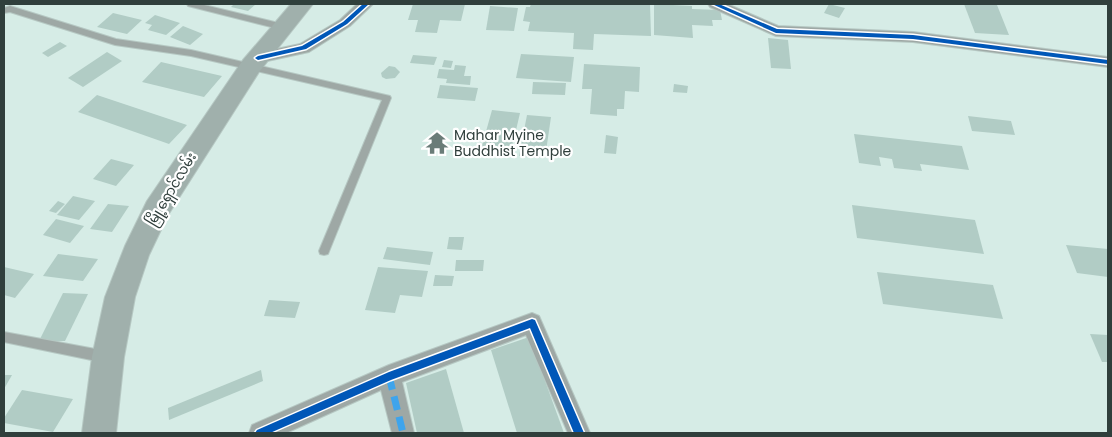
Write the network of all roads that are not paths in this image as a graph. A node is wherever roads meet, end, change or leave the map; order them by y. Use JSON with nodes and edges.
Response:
{"nodes":[{"id":1,"x":191,"y":4,"type":"edge"},
{"id":2,"x":302,"y":4,"type":"edge"},
{"id":3,"x":366,"y":4,"type":"edge"},
{"id":4,"x":715,"y":4,"type":"edge"},
{"id":5,"x":4,"y":11,"type":"edge"},
{"id":6,"x":283,"y":26,"type":"junction"},
{"id":7,"x":255,"y":62,"type":"junction"},
{"id":8,"x":1108,"y":62,"type":"edge"},
{"id":9,"x":324,"y":251,"type":"dead end"},
{"id":10,"x":4,"y":337,"type":"edge"},
{"id":11,"x":108,"y":358,"type":"junction"},
{"id":12,"x":389,"y":376,"type":"junction"},
{"id":13,"x":99,"y":433,"type":"edge"},
{"id":14,"x":260,"y":433,"type":"edge"},
{"id":15,"x":403,"y":433,"type":"edge"},
{"id":16,"x":579,"y":433,"type":"edge"}],
"edges":[{"from":1,"to":6,"type":"lane"},
{"from":2,"to":6,"type":"highway","name":"မြို့ရှောင်လမ်း"},
{"from":3,"to":7,"type":"street"},
{"from":4,"to":8,"type":"street"},
{"from":5,"to":7,"type":"lane"},
{"from":6,"to":7,"type":"highway","name":"မြို့ရှောင်လမ်း"},
{"from":7,"to":9,"type":"lane"},
{"from":7,"to":11,"type":"highway","name":"မြို့ရှောင်လမ်း"},
{"from":10,"to":11,"type":"lane"},
{"from":11,"to":13,"type":"highway","name":"မြို့ရှောင်လမ်း"},
{"from":12,"to":14,"type":"street"},
{"from":12,"to":15,"type":"street"},
{"from":12,"to":16,"type":"street"}]}
